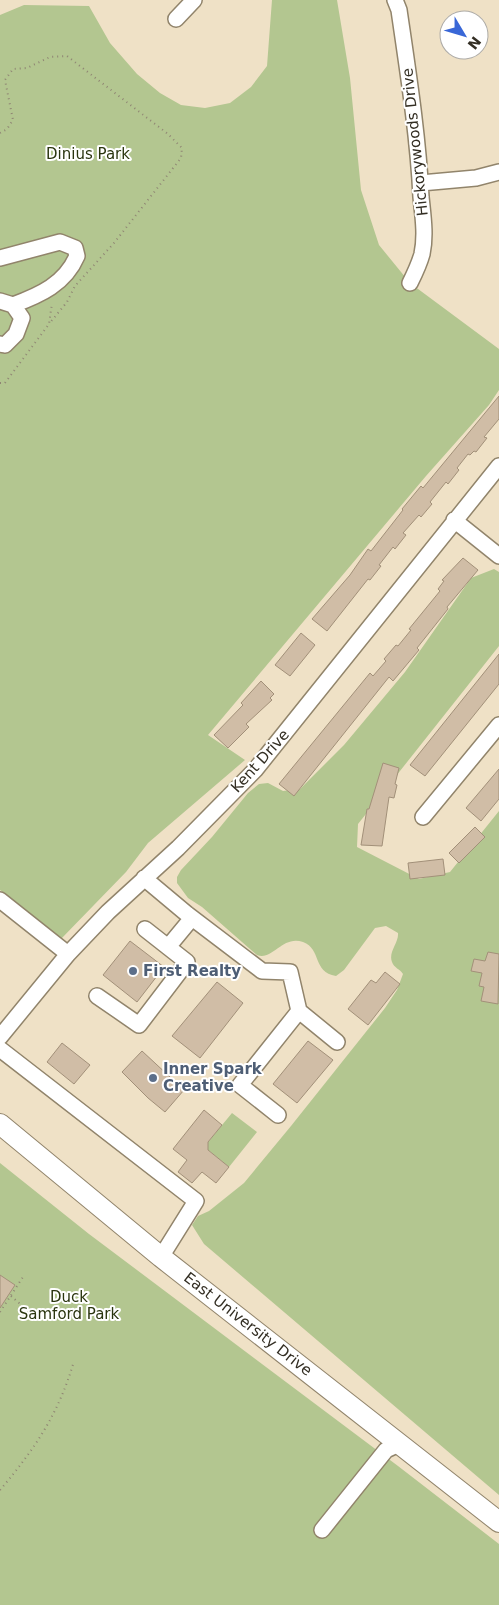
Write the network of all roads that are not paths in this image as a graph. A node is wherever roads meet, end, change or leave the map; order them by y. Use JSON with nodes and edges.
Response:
{"nodes":[{"id":1,"x":194,"y":0,"type":"edge"},
{"id":2,"x":395,"y":0,"type":"edge"},
{"id":3,"x":176,"y":19,"type":"dead end"},
{"id":4,"x":499,"y":172,"type":"edge"},
{"id":5,"x":421,"y":183,"type":"junction"},
{"id":6,"x":0,"y":258,"type":"edge"},
{"id":7,"x":410,"y":282,"type":"dead end"},
{"id":8,"x":6,"y":303,"type":"edge"},
{"id":9,"x":0,"y":344,"type":"edge"},
{"id":10,"x":499,"y":466,"type":"edge"},
{"id":11,"x":454,"y":520,"type":"junction"},
{"id":12,"x":499,"y":556,"type":"edge"},
{"id":13,"x":499,"y":725,"type":"edge"},
{"id":14,"x":423,"y":817,"type":"dead end"},
{"id":15,"x":144,"y":878,"type":"junction"},
{"id":16,"x":0,"y":900,"type":"edge"},
{"id":17,"x":192,"y":918,"type":"junction"},
{"id":18,"x":145,"y":929,"type":"dead end"},
{"id":19,"x":168,"y":947,"type":"junction"},
{"id":20,"x":68,"y":954,"type":"junction"},
{"id":21,"x":97,"y":996,"type":"dead end"},
{"id":22,"x":298,"y":1011,"type":"junction"},
{"id":23,"x":0,"y":1037,"type":"edge"},
{"id":24,"x":337,"y":1042,"type":"dead end"},
{"id":25,"x":0,"y":1049,"type":"edge"},
{"id":26,"x":278,"y":1116,"type":"dead end"},
{"id":27,"x":0,"y":1124,"type":"edge"},
{"id":28,"x":161,"y":1256,"type":"junction"},
{"id":29,"x":399,"y":1444,"type":"junction"},
{"id":30,"x":499,"y":1522,"type":"edge"},
{"id":31,"x":322,"y":1530,"type":"dead end"}],
"edges":[{"from":1,"to":3,"type":"street"},
{"from":2,"to":5,"type":"street","name":"Hickorywoods Drive"},
{"from":4,"to":5,"type":"street"},
{"from":5,"to":7,"type":"street","name":"Hickorywoods Drive"},
{"from":6,"to":8,"type":"street"},
{"from":8,"to":9,"type":"street"},
{"from":10,"to":11,"type":"street","name":"Kent Drive"},
{"from":11,"to":12,"type":"street"},
{"from":11,"to":15,"type":"street","name":"Kent Drive"},
{"from":13,"to":14,"type":"street"},
{"from":15,"to":17,"type":"street"},
{"from":15,"to":20,"type":"street","name":"Kent Drive"},
{"from":16,"to":20,"type":"street"},
{"from":17,"to":19,"type":"street"},
{"from":17,"to":22,"type":"street"},
{"from":18,"to":19,"type":"street"},
{"from":19,"to":21,"type":"street"},
{"from":20,"to":23,"type":"street","name":"Kent Drive"},
{"from":22,"to":24,"type":"street"},
{"from":22,"to":26,"type":"street"},
{"from":25,"to":28,"type":"street"},
{"from":27,"to":28,"type":"main road","name":"East University Drive"},
{"from":28,"to":29,"type":"main road","name":"East University Drive"},
{"from":29,"to":30,"type":"main road","name":"East University Drive"},
{"from":29,"to":31,"type":"street"}]}
